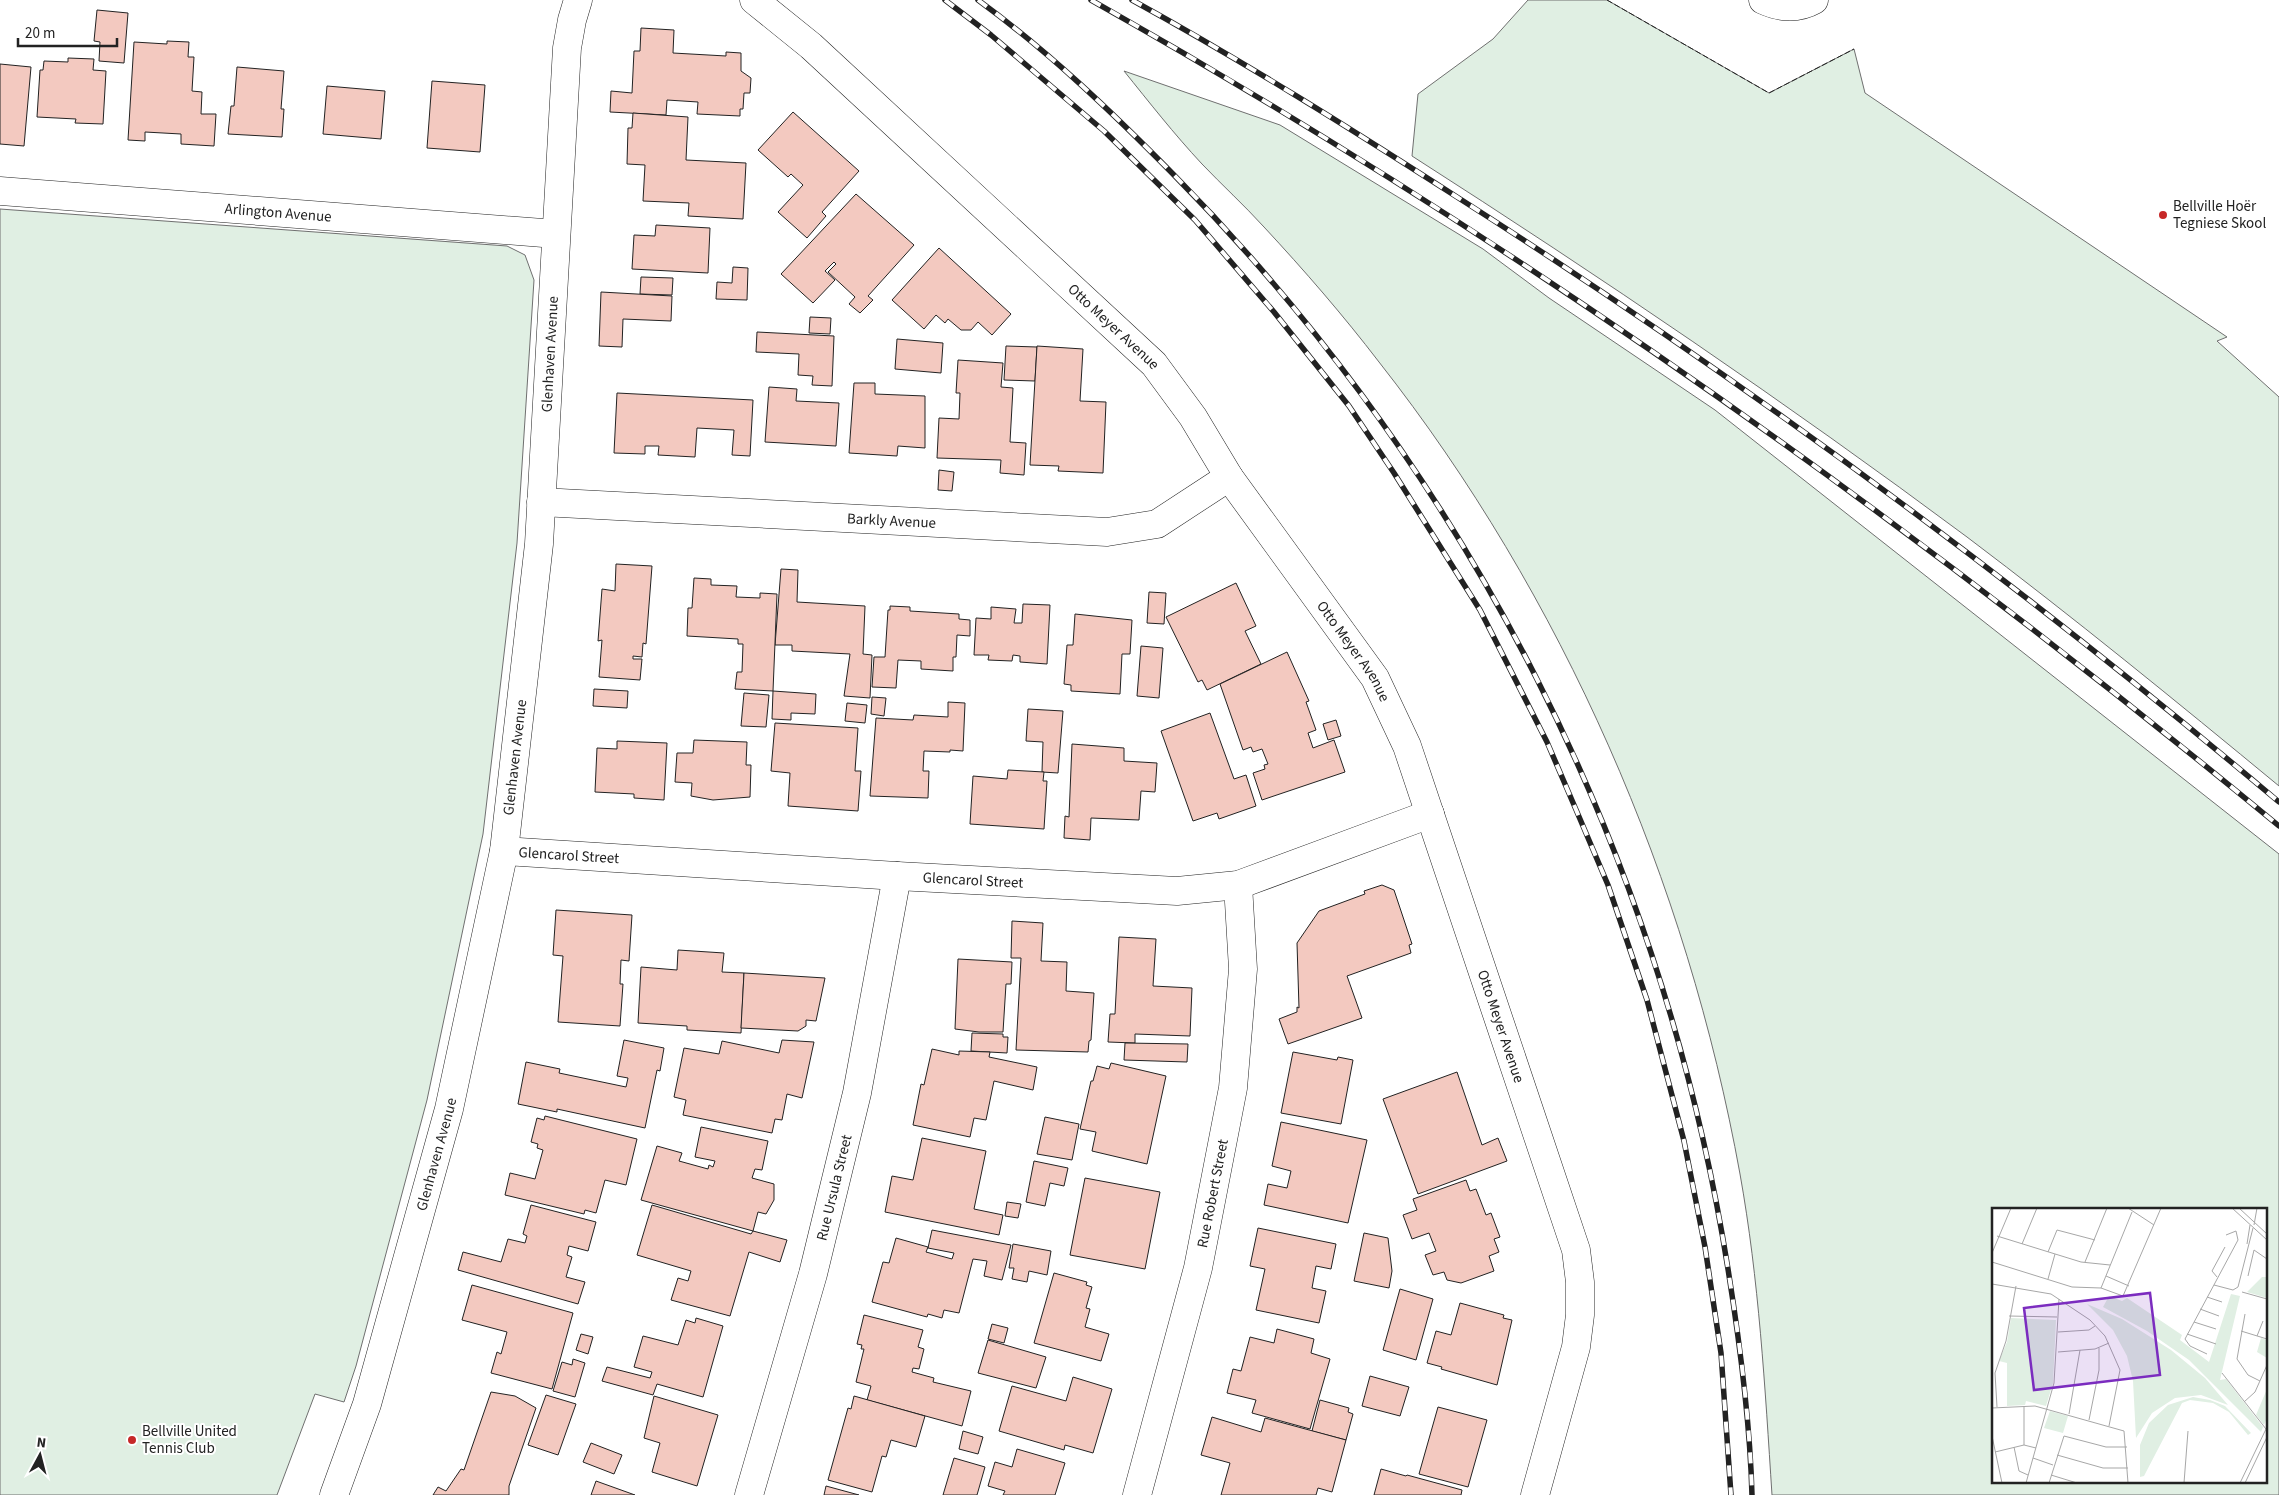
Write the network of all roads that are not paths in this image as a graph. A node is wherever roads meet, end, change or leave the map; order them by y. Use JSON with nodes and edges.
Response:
{"nodes":[{"id":1,"x":578,"y":0,"type":"edge"},
{"id":2,"x":754,"y":0,"type":"edge"},
{"id":3,"x":1763,"y":0,"type":"edge"},
{"id":4,"x":1814,"y":0,"type":"edge"},
{"id":5,"x":0,"y":191,"type":"edge"},
{"id":6,"x":556,"y":234,"type":"junction"},
{"id":7,"x":1229,"y":477,"type":"junction"},
{"id":8,"x":541,"y":502,"type":"junction"},
{"id":9,"x":1430,"y":814,"type":"junction"},
{"id":10,"x":504,"y":852,"type":"junction"},
{"id":11,"x":897,"y":876,"type":"junction"},
{"id":12,"x":1238,"y":885,"type":"junction"},
{"id":13,"x":334,"y":1495,"type":"edge"},
{"id":14,"x":749,"y":1495,"type":"edge"},
{"id":15,"x":1137,"y":1495,"type":"edge"},
{"id":16,"x":1535,"y":1495,"type":"edge"}],
"edges":[{"from":1,"to":6,"type":"street","name":"Glenhaven Avenue"},
{"from":2,"to":7,"type":"street","name":"Otto Meyer Avenue"},
{"from":3,"to":4,"type":"street"},
{"from":5,"to":6,"type":"street","name":"Arlington Avenue"},
{"from":6,"to":8,"type":"street","name":"Glenhaven Avenue"},
{"from":7,"to":8,"type":"street","name":"Barkly Avenue"},
{"from":7,"to":9,"type":"street","name":"Otto Meyer Avenue"},
{"from":8,"to":10,"type":"street","name":"Glenhaven Avenue"},
{"from":9,"to":12,"type":"street","name":"Glencarol Street"},
{"from":9,"to":16,"type":"street","name":"Otto Meyer Avenue"},
{"from":10,"to":11,"type":"street","name":"Glencarol Street"},
{"from":10,"to":13,"type":"street","name":"Glenhaven Avenue"},
{"from":11,"to":12,"type":"street","name":"Glencarol Street"},
{"from":11,"to":14,"type":"street","name":"Rue Ursula Street"},
{"from":12,"to":15,"type":"street","name":"Rue Robert Street"}]}
